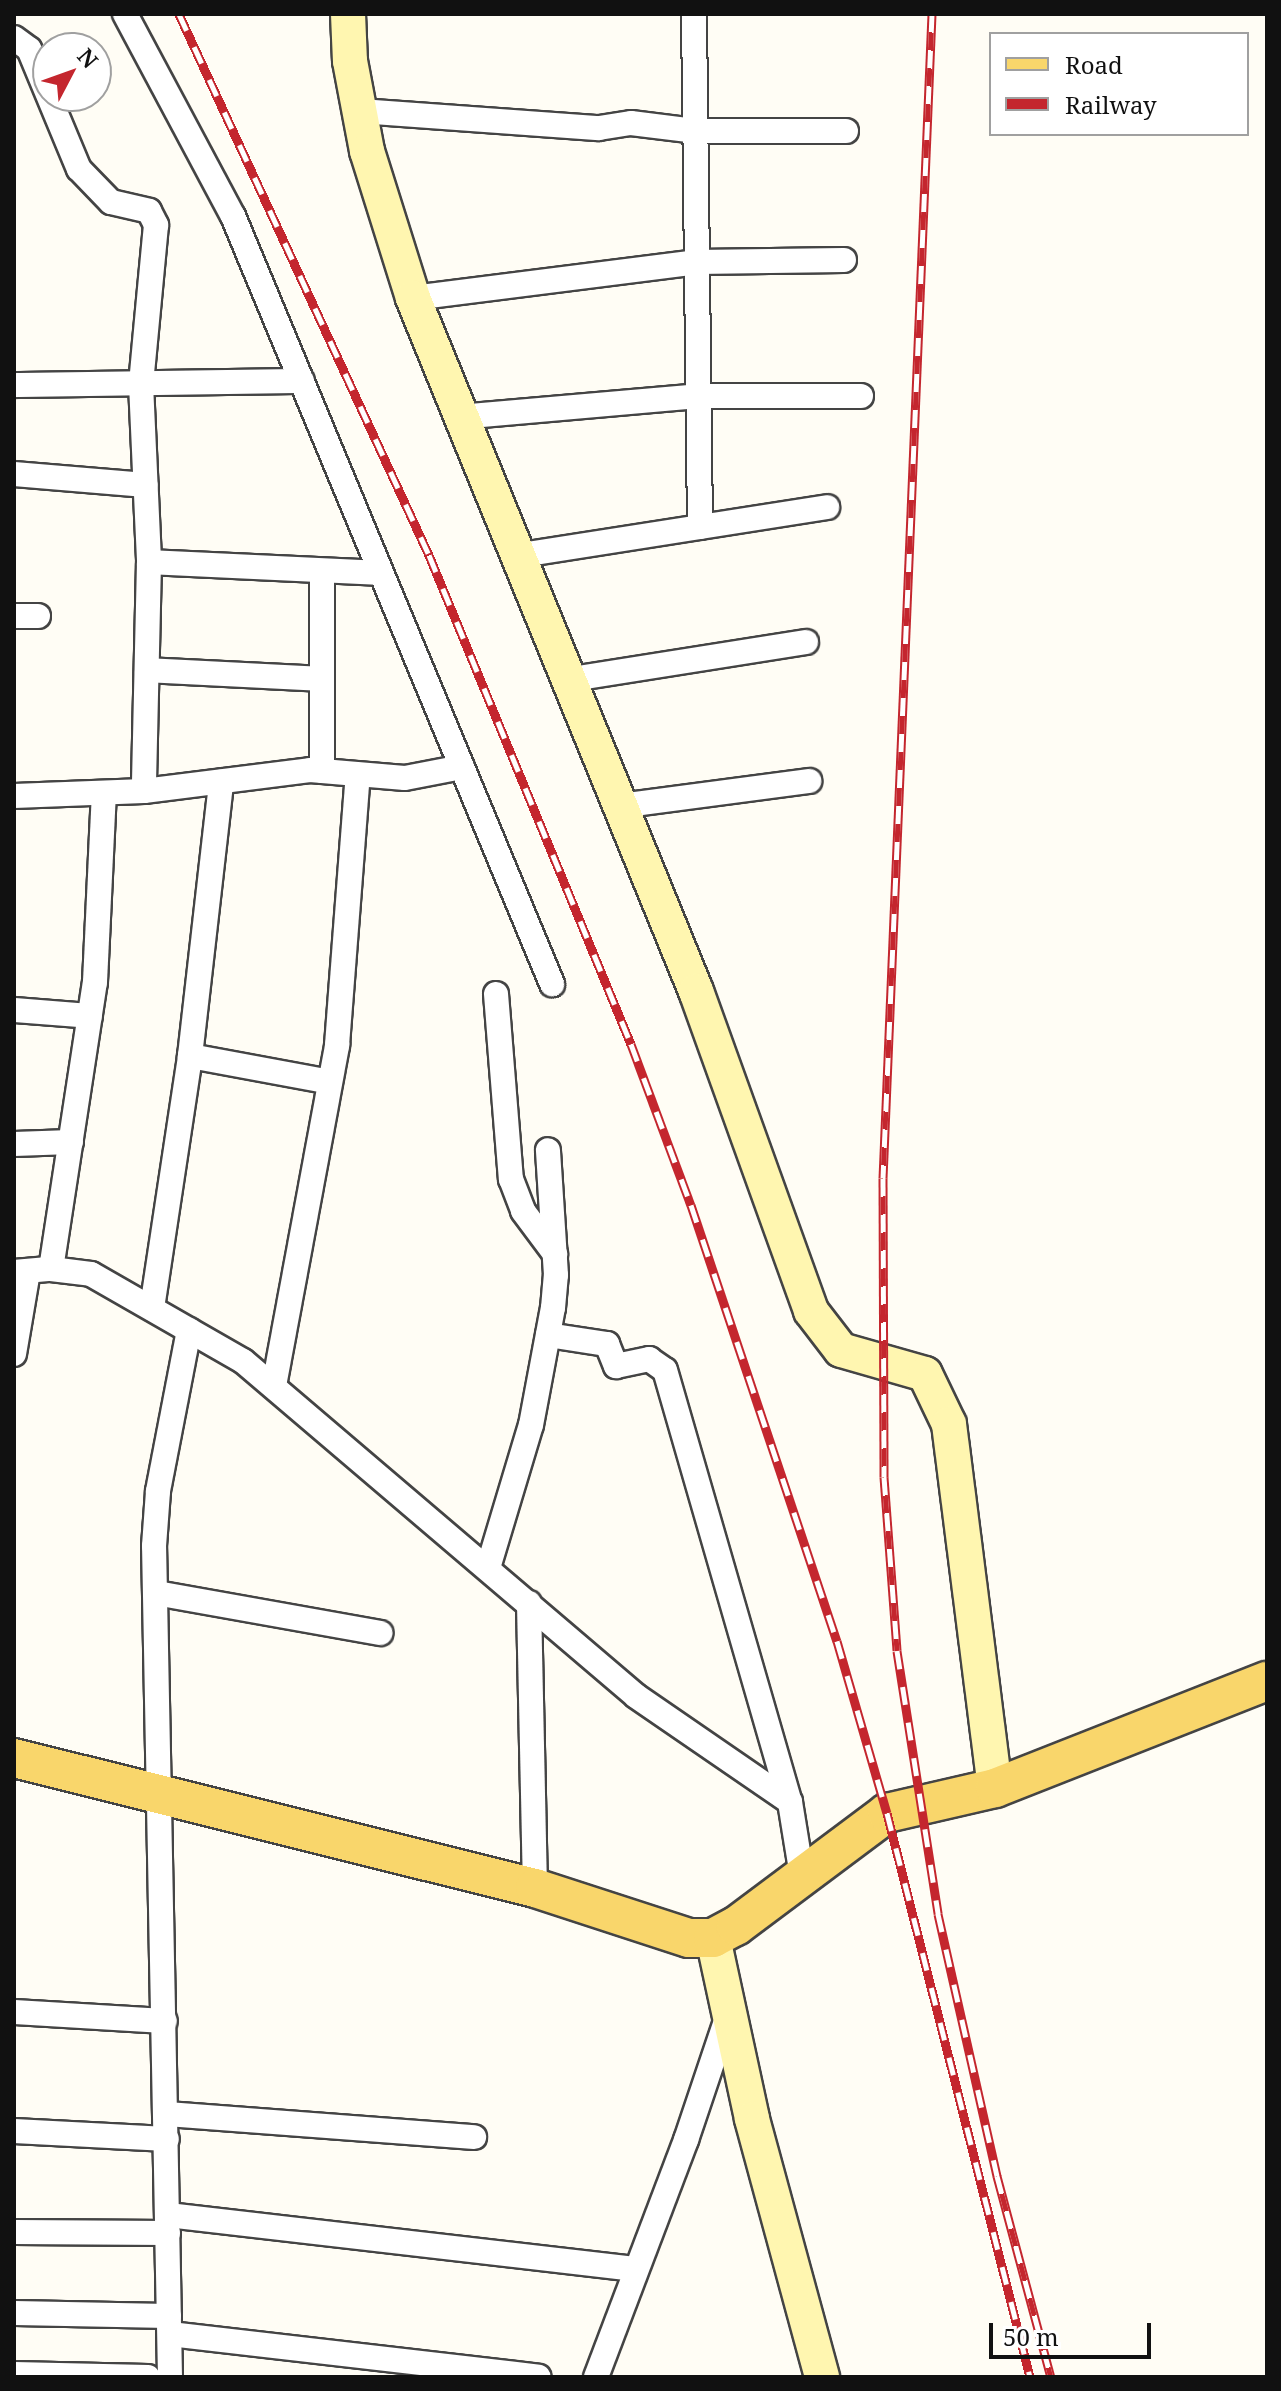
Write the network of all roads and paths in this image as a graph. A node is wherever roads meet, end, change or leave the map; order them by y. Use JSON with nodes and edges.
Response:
{"nodes":[{"id":1,"x":125,"y":14,"type":"edge"},
{"id":2,"x":348,"y":14,"type":"edge"},
{"id":3,"x":694,"y":14,"type":"edge"},
{"id":4,"x":14,"y":38,"type":"edge"},
{"id":5,"x":360,"y":111,"type":"junction"},
{"id":6,"x":695,"y":131,"type":"junction"},
{"id":7,"x":846,"y":131,"type":"dead end"},
{"id":8,"x":844,"y":260,"type":"dead end"},
{"id":9,"x":696,"y":262,"type":"junction"},
{"id":10,"x":413,"y":298,"type":"junction"},
{"id":11,"x":302,"y":381,"type":"junction"},
{"id":12,"x":141,"y":384,"type":"junction"},
{"id":13,"x":14,"y":385,"type":"edge"},
{"id":14,"x":698,"y":396,"type":"junction"},
{"id":15,"x":861,"y":396,"type":"dead end"},
{"id":16,"x":459,"y":417,"type":"junction"},
{"id":17,"x":14,"y":474,"type":"edge"},
{"id":18,"x":146,"y":485,"type":"junction"},
{"id":19,"x":827,"y":507,"type":"dead end"},
{"id":20,"x":700,"y":527,"type":"junction"},
{"id":21,"x":515,"y":556,"type":"junction"},
{"id":22,"x":149,"y":562,"type":"junction"},
{"id":23,"x":322,"y":572,"type":"junction"},
{"id":24,"x":381,"y":573,"type":"junction"},
{"id":25,"x":806,"y":642,"type":"dead end"},
{"id":26,"x":147,"y":670,"type":"junction"},
{"id":27,"x":322,"y":679,"type":"junction"},
{"id":28,"x":566,"y":680,"type":"junction"},
{"id":29,"x":462,"y":767,"type":"junction"},
{"id":30,"x":322,"y":771,"type":"junction"},
{"id":31,"x":358,"y":775,"type":"junction"},
{"id":32,"x":809,"y":781,"type":"dead end"},
{"id":33,"x":221,"y":782,"type":"junction"},
{"id":34,"x":144,"y":791,"type":"junction"},
{"id":35,"x":104,"y":793,"type":"junction"},
{"id":36,"x":14,"y":796,"type":"edge"},
{"id":37,"x":619,"y":806,"type":"junction"},
{"id":38,"x":552,"y":984,"type":"dead end"},
{"id":39,"x":496,"y":994,"type":"dead end"},
{"id":40,"x":14,"y":1010,"type":"edge"},
{"id":41,"x":90,"y":1016,"type":"junction"},
{"id":42,"x":190,"y":1056,"type":"junction"},
{"id":43,"x":330,"y":1082,"type":"junction"},
{"id":44,"x":71,"y":1142,"type":"junction"},
{"id":45,"x":14,"y":1144,"type":"edge"},
{"id":46,"x":548,"y":1150,"type":"dead end"},
{"id":47,"x":555,"y":1254,"type":"junction"},
{"id":48,"x":31,"y":1271,"type":"edge"},
{"id":49,"x":152,"y":1308,"type":"junction"},
{"id":50,"x":189,"y":1330,"type":"junction"},
{"id":51,"x":548,"y":1335,"type":"junction"},
{"id":52,"x":14,"y":1354,"type":"edge"},
{"id":53,"x":274,"y":1386,"type":"junction"},
{"id":54,"x":488,"y":1568,"type":"junction"},
{"id":55,"x":156,"y":1593,"type":"junction"},
{"id":56,"x":529,"y":1603,"type":"junction"},
{"id":57,"x":380,"y":1633,"type":"dead end"},
{"id":58,"x":1267,"y":1681,"type":"edge"},
{"id":59,"x":14,"y":1758,"type":"edge"},
{"id":60,"x":995,"y":1788,"type":"junction"},
{"id":61,"x":162,"y":1798,"type":"junction"},
{"id":62,"x":790,"y":1802,"type":"junction"},
{"id":63,"x":802,"y":1876,"type":"junction"},
{"id":64,"x":535,"y":1888,"type":"junction"},
{"id":65,"x":713,"y":1938,"type":"junction"},
{"id":66,"x":14,"y":2012,"type":"edge"},
{"id":67,"x":728,"y":2012,"type":"junction"},
{"id":68,"x":165,"y":2021,"type":"junction"},
{"id":69,"x":167,"y":2114,"type":"junction"},
{"id":70,"x":14,"y":2131,"type":"edge"},
{"id":71,"x":474,"y":2137,"type":"dead end"},
{"id":72,"x":167,"y":2139,"type":"junction"},
{"id":73,"x":168,"y":2224,"type":"junction"},
{"id":74,"x":14,"y":2232,"type":"edge"},
{"id":75,"x":635,"y":2269,"type":"junction"},
{"id":76,"x":14,"y":2313,"type":"edge"},
{"id":77,"x":170,"y":2325,"type":"junction"},
{"id":78,"x":408,"y":2369,"type":"edge"},
{"id":79,"x":14,"y":2374,"type":"edge"},
{"id":80,"x":148,"y":2377,"type":"edge"},
{"id":81,"x":170,"y":2377,"type":"edge"},
{"id":82,"x":539,"y":2377,"type":"edge"},
{"id":83,"x":596,"y":2377,"type":"edge"},
{"id":84,"x":822,"y":2377,"type":"edge"}],
"edges":[{"from":1,"to":11,"type":"street"},
{"from":2,"to":5,"type":"street"},
{"from":3,"to":6,"type":"street"},
{"from":4,"to":12,"type":"street"},
{"from":5,"to":6,"type":"street"},
{"from":5,"to":10,"type":"street"},
{"from":6,"to":7,"type":"street"},
{"from":6,"to":9,"type":"street"},
{"from":8,"to":9,"type":"street"},
{"from":9,"to":10,"type":"street"},
{"from":9,"to":14,"type":"street"},
{"from":10,"to":16,"type":"street"},
{"from":11,"to":12,"type":"street"},
{"from":11,"to":24,"type":"street"},
{"from":12,"to":13,"type":"street"},
{"from":12,"to":18,"type":"street"},
{"from":14,"to":15,"type":"street"},
{"from":14,"to":16,"type":"street"},
{"from":14,"to":20,"type":"street"},
{"from":16,"to":21,"type":"street"},
{"from":17,"to":18,"type":"street"},
{"from":18,"to":22,"type":"street"},
{"from":19,"to":20,"type":"street"},
{"from":20,"to":21,"type":"street"},
{"from":21,"to":28,"type":"street"},
{"from":22,"to":23,"type":"street"},
{"from":22,"to":26,"type":"street"},
{"from":23,"to":24,"type":"street"},
{"from":23,"to":27,"type":"street"},
{"from":24,"to":29,"type":"street"},
{"from":25,"to":28,"type":"street"},
{"from":26,"to":27,"type":"street"},
{"from":26,"to":34,"type":"street"},
{"from":27,"to":30,"type":"street"},
{"from":28,"to":37,"type":"street"},
{"from":29,"to":31,"type":"street"},
{"from":29,"to":38,"type":"street"},
{"from":30,"to":31,"type":"street"},
{"from":30,"to":33,"type":"street"},
{"from":31,"to":43,"type":"street"},
{"from":32,"to":37,"type":"street"},
{"from":33,"to":34,"type":"street"},
{"from":33,"to":42,"type":"street"},
{"from":34,"to":35,"type":"street"},
{"from":35,"to":36,"type":"street"},
{"from":35,"to":41,"type":"street"},
{"from":37,"to":60,"type":"street"},
{"from":39,"to":47,"type":"street"},
{"from":40,"to":41,"type":"street"},
{"from":41,"to":44,"type":"street"},
{"from":42,"to":43,"type":"street"},
{"from":42,"to":49,"type":"street"},
{"from":43,"to":53,"type":"street"},
{"from":44,"to":45,"type":"street"},
{"from":44,"to":48,"type":"street"},
{"from":46,"to":47,"type":"street"},
{"from":47,"to":51,"type":"street"},
{"from":48,"to":49,"type":"street"},
{"from":48,"to":52,"type":"street"},
{"from":49,"to":50,"type":"street"},
{"from":50,"to":53,"type":"street"},
{"from":50,"to":55,"type":"street"},
{"from":51,"to":54,"type":"street"},
{"from":51,"to":62,"type":"street"},
{"from":53,"to":54,"type":"street"},
{"from":54,"to":56,"type":"street"},
{"from":55,"to":57,"type":"street"},
{"from":55,"to":61,"type":"street"},
{"from":56,"to":62,"type":"street"},
{"from":56,"to":64,"type":"street"},
{"from":58,"to":60,"type":"main road"},
{"from":59,"to":61,"type":"main road"},
{"from":60,"to":63,"type":"main road"},
{"from":61,"to":64,"type":"main road"},
{"from":61,"to":68,"type":"street"},
{"from":62,"to":63,"type":"street"},
{"from":63,"to":65,"type":"main road"},
{"from":64,"to":65,"type":"main road"},
{"from":65,"to":67,"type":"street"},
{"from":66,"to":68,"type":"street"},
{"from":67,"to":75,"type":"street"},
{"from":67,"to":84,"type":"street"},
{"from":68,"to":69,"type":"street"},
{"from":69,"to":71,"type":"street"},
{"from":69,"to":72,"type":"street"},
{"from":70,"to":72,"type":"street"},
{"from":72,"to":73,"type":"street"},
{"from":73,"to":74,"type":"street"},
{"from":73,"to":75,"type":"street"},
{"from":73,"to":77,"type":"street"},
{"from":75,"to":83,"type":"street"},
{"from":76,"to":77,"type":"street"},
{"from":77,"to":78,"type":"street"},
{"from":77,"to":81,"type":"street"},
{"from":78,"to":82,"type":"street"},
{"from":79,"to":80,"type":"street"}]}
